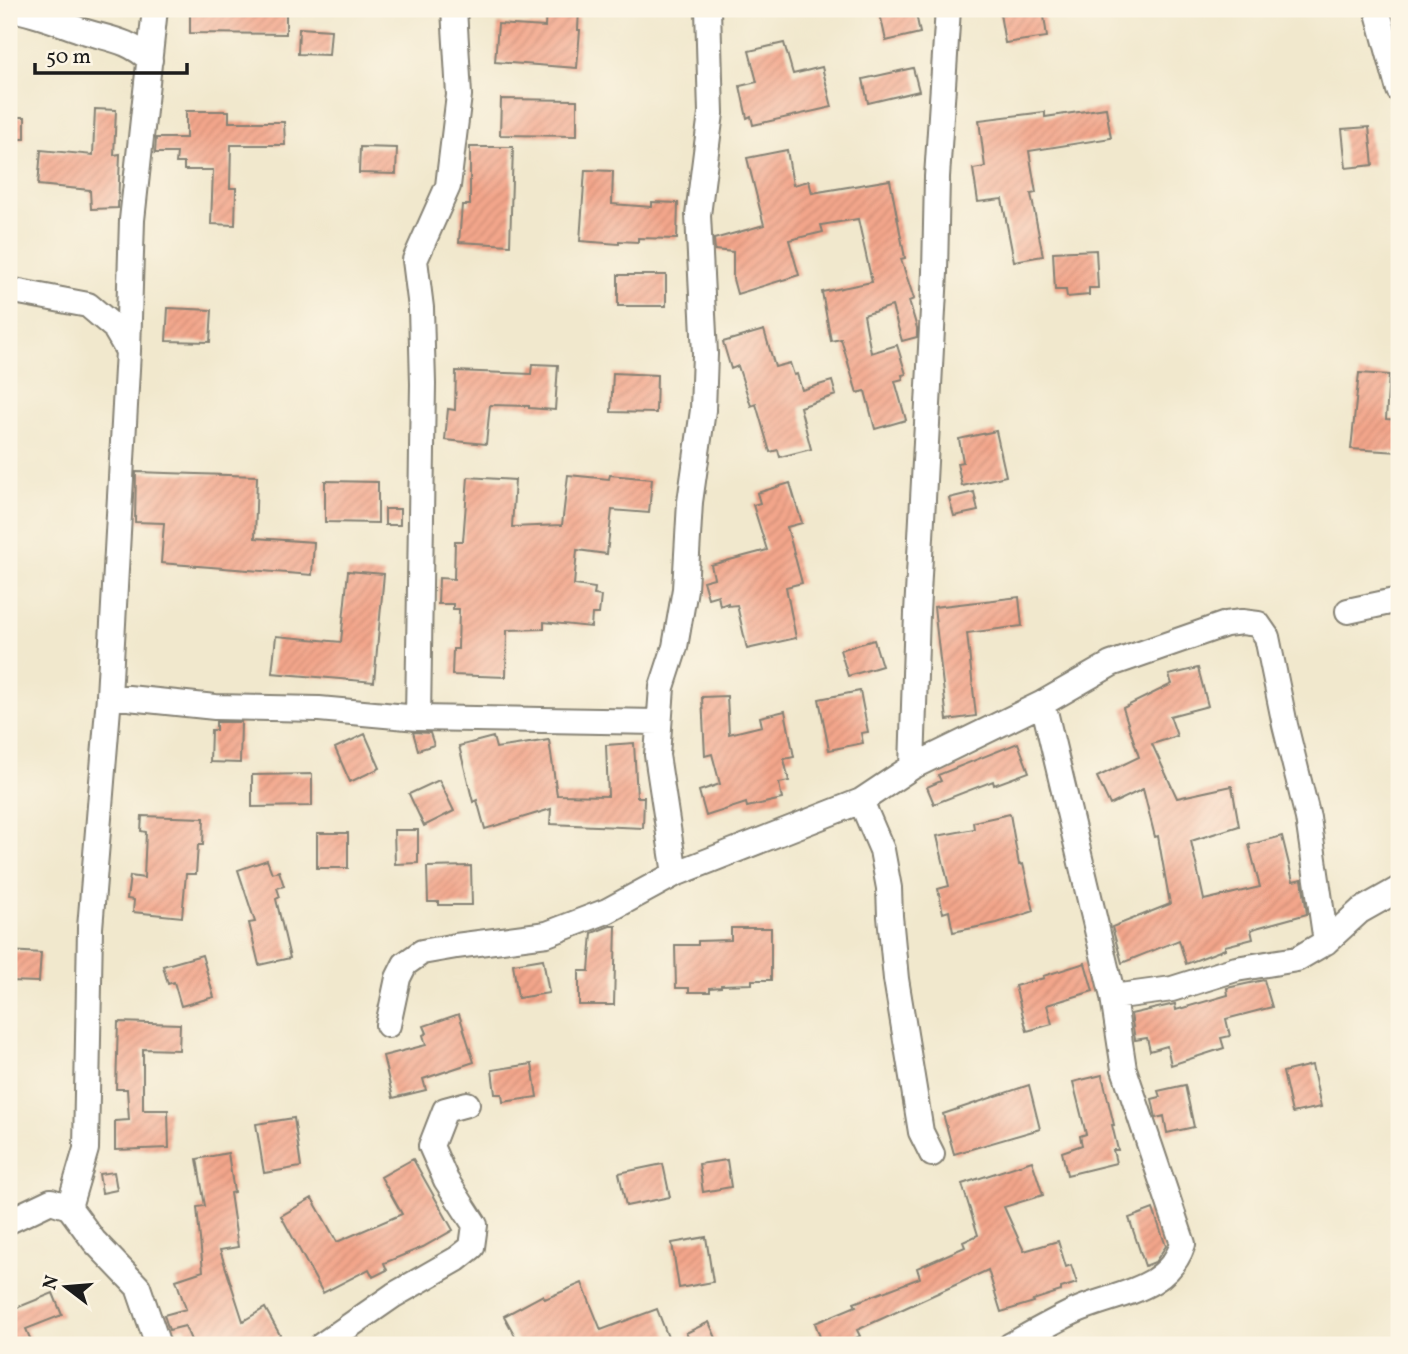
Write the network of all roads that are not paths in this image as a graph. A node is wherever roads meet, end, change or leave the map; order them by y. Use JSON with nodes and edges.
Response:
{"nodes":[{"id":1,"x":11,"y":9,"type":"edge"},
{"id":2,"x":155,"y":9,"type":"edge"},
{"id":3,"x":454,"y":9,"type":"edge"},
{"id":4,"x":708,"y":9,"type":"edge"},
{"id":5,"x":948,"y":9,"type":"edge"},
{"id":6,"x":1377,"y":9,"type":"edge"},
{"id":7,"x":150,"y":60,"type":"junction"},
{"id":8,"x":1399,"y":90,"type":"edge"},
{"id":9,"x":129,"y":282,"type":"junction"},
{"id":10,"x":9,"y":290,"type":"edge"},
{"id":11,"x":88,"y":305,"type":"junction"},
{"id":12,"x":128,"y":351,"type":"junction"},
{"id":13,"x":1399,"y":600,"type":"edge"},
{"id":14,"x":1348,"y":611,"type":"dead end"},
{"id":15,"x":109,"y":696,"type":"junction"},
{"id":16,"x":1043,"y":703,"type":"junction"},
{"id":17,"x":418,"y":718,"type":"junction"},
{"id":18,"x":658,"y":722,"type":"junction"},
{"id":19,"x":912,"y":767,"type":"junction"},
{"id":20,"x":861,"y":801,"type":"junction"},
{"id":21,"x":675,"y":874,"type":"junction"},
{"id":22,"x":1399,"y":889,"type":"edge"},
{"id":23,"x":1326,"y":942,"type":"junction"},
{"id":24,"x":1113,"y":997,"type":"junction"},
{"id":25,"x":388,"y":1025,"type":"dead end"},
{"id":26,"x":467,"y":1104,"type":"dead end"},
{"id":27,"x":932,"y":1154,"type":"dead end"},
{"id":28,"x":69,"y":1207,"type":"junction"},
{"id":29,"x":9,"y":1222,"type":"edge"},
{"id":30,"x":158,"y":1345,"type":"edge"},
{"id":31,"x":322,"y":1345,"type":"edge"},
{"id":32,"x":1011,"y":1345,"type":"edge"}],
"edges":[{"from":1,"to":7,"type":"street"},
{"from":2,"to":7,"type":"street"},
{"from":3,"to":17,"type":"street"},
{"from":4,"to":18,"type":"street"},
{"from":5,"to":19,"type":"street"},
{"from":6,"to":8,"type":"street"},
{"from":7,"to":9,"type":"street"},
{"from":9,"to":11,"type":"street"},
{"from":9,"to":12,"type":"street"},
{"from":10,"to":11,"type":"street"},
{"from":11,"to":12,"type":"street"},
{"from":12,"to":15,"type":"street"},
{"from":13,"to":14,"type":"street"},
{"from":15,"to":17,"type":"street"},
{"from":15,"to":28,"type":"street"},
{"from":16,"to":19,"type":"street"},
{"from":16,"to":23,"type":"street"},
{"from":16,"to":24,"type":"street"},
{"from":17,"to":18,"type":"street"},
{"from":18,"to":21,"type":"street"},
{"from":19,"to":20,"type":"street"},
{"from":20,"to":21,"type":"street"},
{"from":20,"to":27,"type":"street"},
{"from":21,"to":25,"type":"street"},
{"from":22,"to":23,"type":"street"},
{"from":23,"to":24,"type":"street"},
{"from":24,"to":32,"type":"street"},
{"from":26,"to":31,"type":"street"},
{"from":28,"to":29,"type":"street"},
{"from":28,"to":30,"type":"street"}]}
